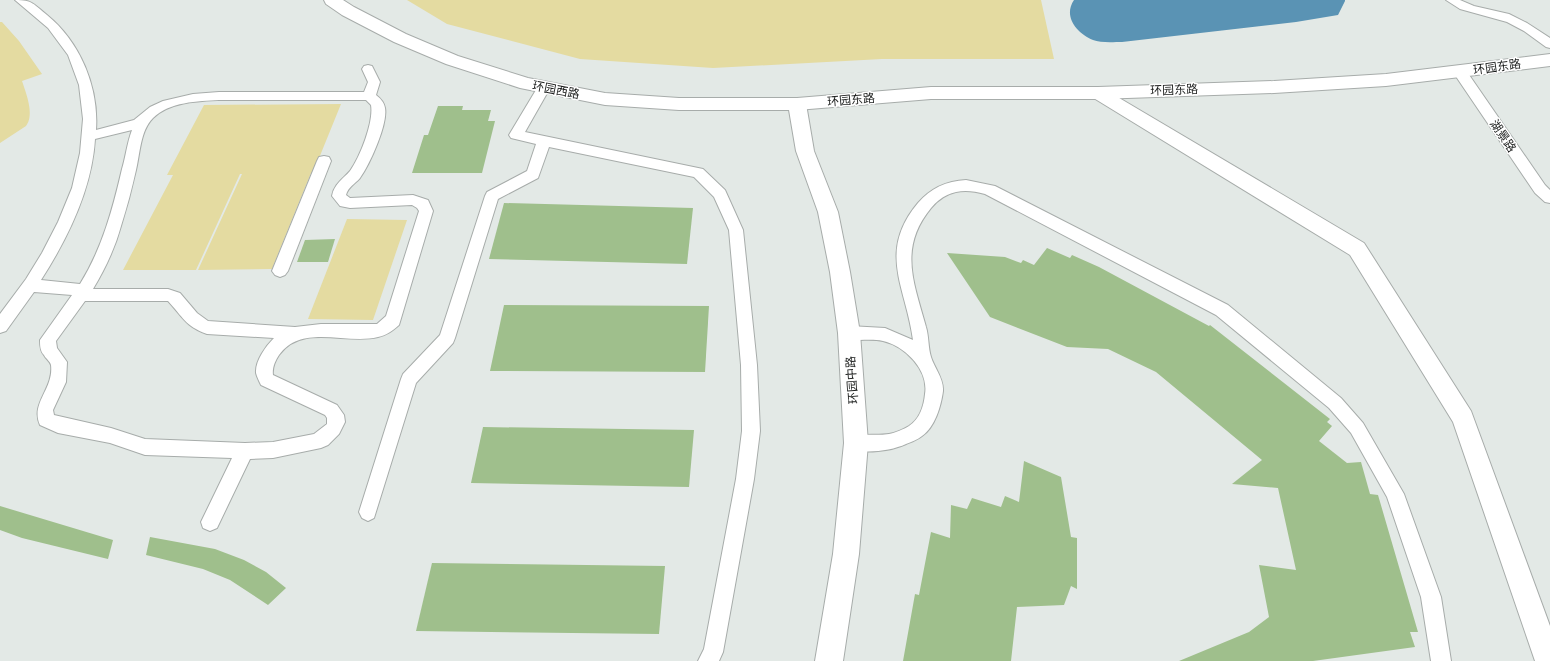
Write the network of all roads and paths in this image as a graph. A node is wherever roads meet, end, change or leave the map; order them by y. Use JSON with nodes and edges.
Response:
{"nodes":[{"id":1,"x":21,"y":0,"type":"edge"},
{"id":2,"x":332,"y":0,"type":"edge"},
{"id":3,"x":1452,"y":0,"type":"edge"},
{"id":4,"x":1550,"y":44,"type":"edge"},
{"id":5,"x":1550,"y":60,"type":"edge"},
{"id":6,"x":368,"y":69,"type":"dead end"},
{"id":7,"x":1460,"y":72,"type":"junction"},
{"id":8,"x":544,"y":88,"type":"junction"},
{"id":9,"x":1098,"y":93,"type":"junction"},
{"id":10,"x":368,"y":96,"type":"junction"},
{"id":11,"x":797,"y":104,"type":"junction"},
{"id":12,"x":143,"y":121,"type":"junction"},
{"id":13,"x":89,"y":136,"type":"junction"},
{"id":14,"x":544,"y":141,"type":"junction"},
{"id":15,"x":324,"y":161,"type":"dead end"},
{"id":16,"x":315,"y":185,"type":"junction"},
{"id":17,"x":345,"y":185,"type":"junction"},
{"id":18,"x":1550,"y":198,"type":"edge"},
{"id":19,"x":280,"y":271,"type":"dead end"},
{"id":20,"x":30,"y":285,"type":"junction"},
{"id":21,"x":82,"y":292,"type":"junction"},
{"id":22,"x":0,"y":326,"type":"edge"},
{"id":23,"x":294,"y":333,"type":"junction"},
{"id":24,"x":849,"y":333,"type":"junction"},
{"id":25,"x":923,"y":357,"type":"junction"},
{"id":26,"x":856,"y":443,"type":"junction"},
{"id":27,"x":245,"y":451,"type":"junction"},
{"id":28,"x":368,"y":512,"type":"dead end"},
{"id":29,"x":210,"y":522,"type":"dead end"},
{"id":30,"x":708,"y":661,"type":"edge"},
{"id":31,"x":829,"y":661,"type":"edge"},
{"id":32,"x":1440,"y":661,"type":"edge"},
{"id":33,"x":1549,"y":661,"type":"edge"}],
"edges":[{"from":1,"to":13,"type":"lane"},
{"from":2,"to":8,"type":"street","name":"环园西路"},
{"from":3,"to":4,"type":"lane"},
{"from":5,"to":7,"type":"street","name":"环园东路"},
{"from":6,"to":10,"type":"lane"},
{"from":7,"to":9,"type":"street","name":"环园东路"},
{"from":7,"to":18,"type":"lane","name":"湖景路"},
{"from":8,"to":11,"type":"street","name":"环园西路"},
{"from":8,"to":14,"type":"lane"},
{"from":9,"to":11,"type":"street","name":"环园东路"},
{"from":9,"to":33,"type":"street"},
{"from":10,"to":12,"type":"lane"},
{"from":10,"to":17,"type":"lane"},
{"from":11,"to":24,"type":"street","name":"环园中路"},
{"from":12,"to":13,"type":"lane"},
{"from":12,"to":21,"type":"lane"},
{"from":13,"to":20,"type":"lane"},
{"from":14,"to":28,"type":"lane"},
{"from":14,"to":30,"type":"lane"},
{"from":15,"to":16,"type":"lane"},
{"from":16,"to":17,"type":"lane"},
{"from":16,"to":19,"type":"lane"},
{"from":17,"to":23,"type":"lane"},
{"from":20,"to":21,"type":"lane"},
{"from":20,"to":22,"type":"lane"},
{"from":21,"to":23,"type":"lane"},
{"from":21,"to":27,"type":"lane"},
{"from":23,"to":27,"type":"lane"},
{"from":24,"to":25,"type":"lane"},
{"from":24,"to":26,"type":"street","name":"环园中路"},
{"from":25,"to":26,"type":"lane"},
{"from":25,"to":32,"type":"lane"},
{"from":26,"to":31,"type":"street","name":"环园中路"},
{"from":27,"to":29,"type":"lane"}]}
